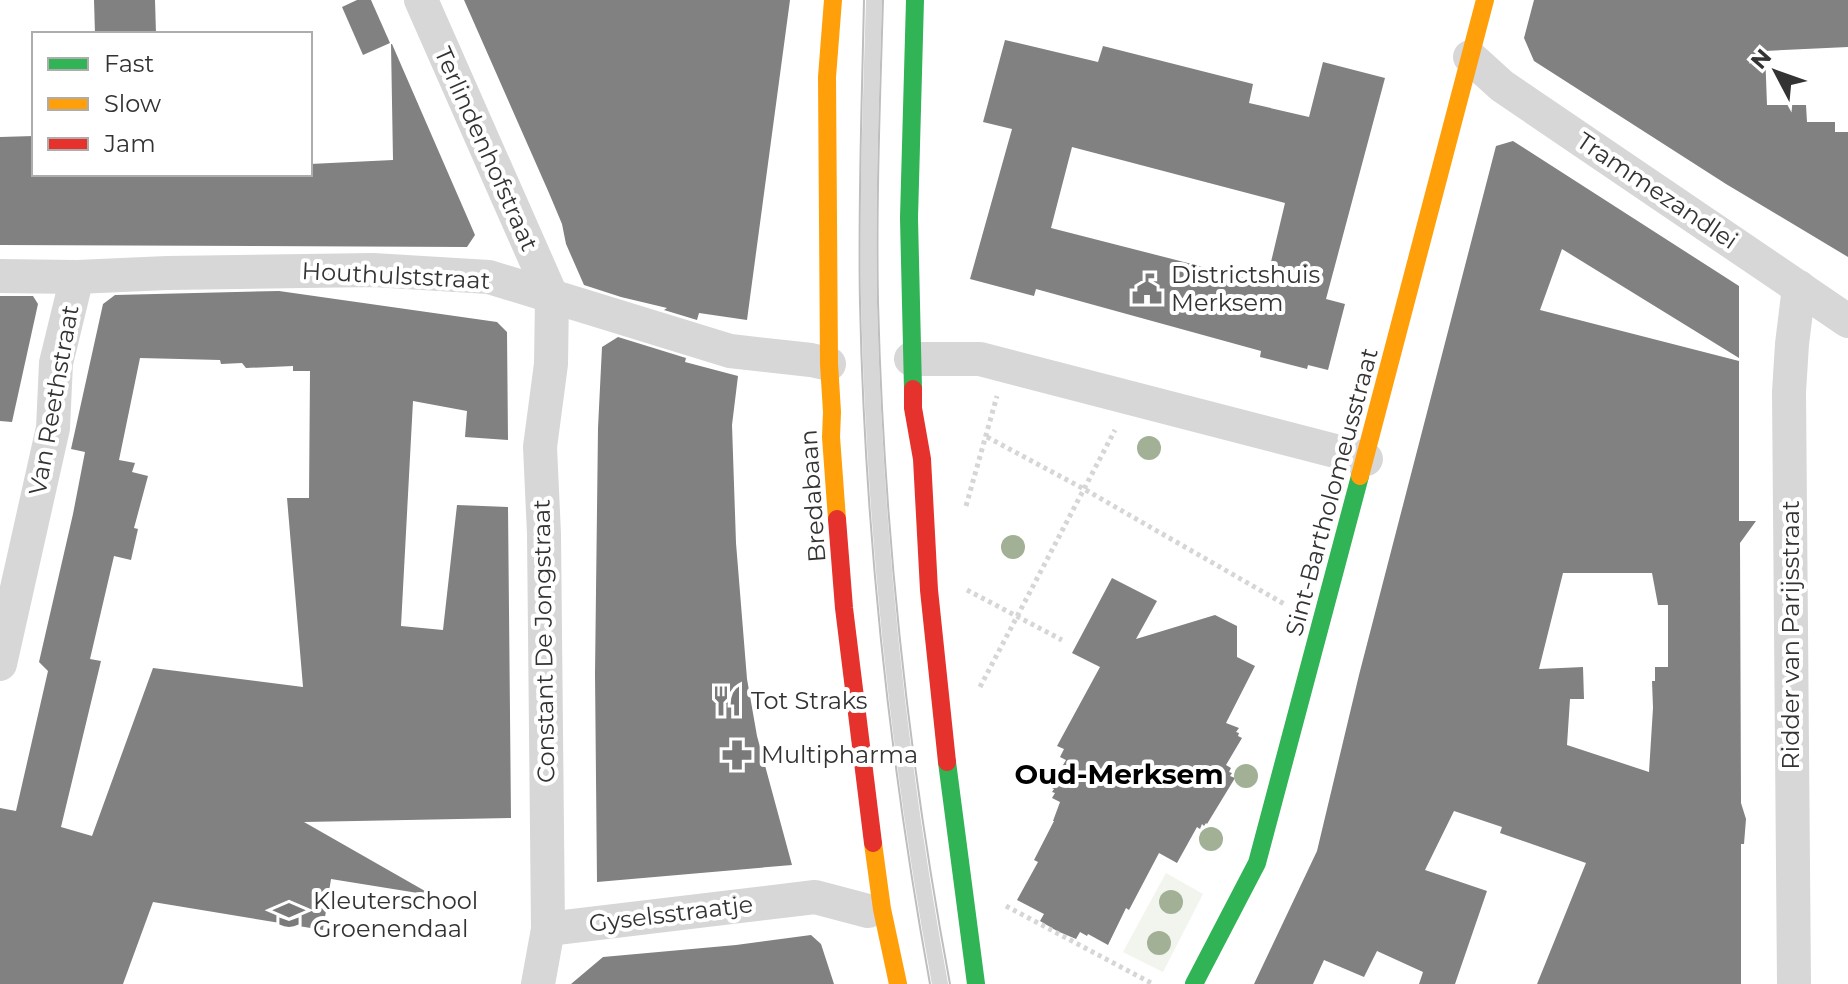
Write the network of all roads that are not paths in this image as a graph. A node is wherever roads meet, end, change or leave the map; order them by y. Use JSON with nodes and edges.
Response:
{"nodes":[{"id":1,"x":421,"y":0,"type":"edge"},
{"id":2,"x":833,"y":0,"type":"edge"},
{"id":3,"x":874,"y":0,"type":"edge"},
{"id":4,"x":915,"y":0,"type":"edge"},
{"id":5,"x":1485,"y":0,"type":"edge"},
{"id":6,"x":1470,"y":57,"type":"junction"},
{"id":7,"x":0,"y":276,"type":"edge"},
{"id":8,"x":77,"y":277,"type":"junction"},
{"id":9,"x":1799,"y":287,"type":"junction"},
{"id":10,"x":552,"y":297,"type":"junction"},
{"id":11,"x":1848,"y":321,"type":"edge"},
{"id":12,"x":911,"y":359,"type":"junction"},
{"id":13,"x":829,"y":364,"type":"junction"},
{"id":14,"x":1366,"y":459,"type":"junction"},
{"id":15,"x":0,"y":664,"type":"edge"},
{"id":16,"x":868,"y":911,"type":"dead end"},
{"id":17,"x":548,"y":929,"type":"junction"},
{"id":18,"x":538,"y":984,"type":"edge"},
{"id":19,"x":898,"y":984,"type":"edge"},
{"id":20,"x":940,"y":984,"type":"edge"},
{"id":21,"x":976,"y":984,"type":"edge"},
{"id":22,"x":1194,"y":984,"type":"edge"},
{"id":23,"x":1794,"y":984,"type":"edge"}],
"edges":[{"from":1,"to":10,"type":"street","name":"Terlindenhofstraat"},
{"from":2,"to":13,"type":"main road","name":"Bredabaan"},
{"from":3,"to":20,"type":"lane"},
{"from":4,"to":12,"type":"main road"},
{"from":5,"to":6,"type":"main road","name":"Sint-Bartholomeusstraat"},
{"from":6,"to":9,"type":"street","name":"Trammezandlei"},
{"from":6,"to":14,"type":"main road","name":"Sint-Bartholomeusstraat"},
{"from":7,"to":8,"type":"street","name":"Houthulststraat"},
{"from":8,"to":10,"type":"street","name":"Houthulststraat"},
{"from":8,"to":15,"type":"street","name":"Van Reethstraat"},
{"from":9,"to":11,"type":"street","name":"Trammezandlei"},
{"from":9,"to":23,"type":"street","name":"Ridder van Parijsstraat"},
{"from":10,"to":13,"type":"street","name":"Houthulststraat"},
{"from":10,"to":17,"type":"street","name":"Constant De Jongstraat"},
{"from":12,"to":14,"type":"street"},
{"from":12,"to":21,"type":"main road"},
{"from":13,"to":19,"type":"main road","name":"Bredabaan"},
{"from":14,"to":22,"type":"main road","name":"Sint-Bartholomeusstraat"},
{"from":16,"to":17,"type":"street","name":"Gyselsstraatje"},
{"from":17,"to":18,"type":"street","name":"Constant De Jongstraat"}]}
